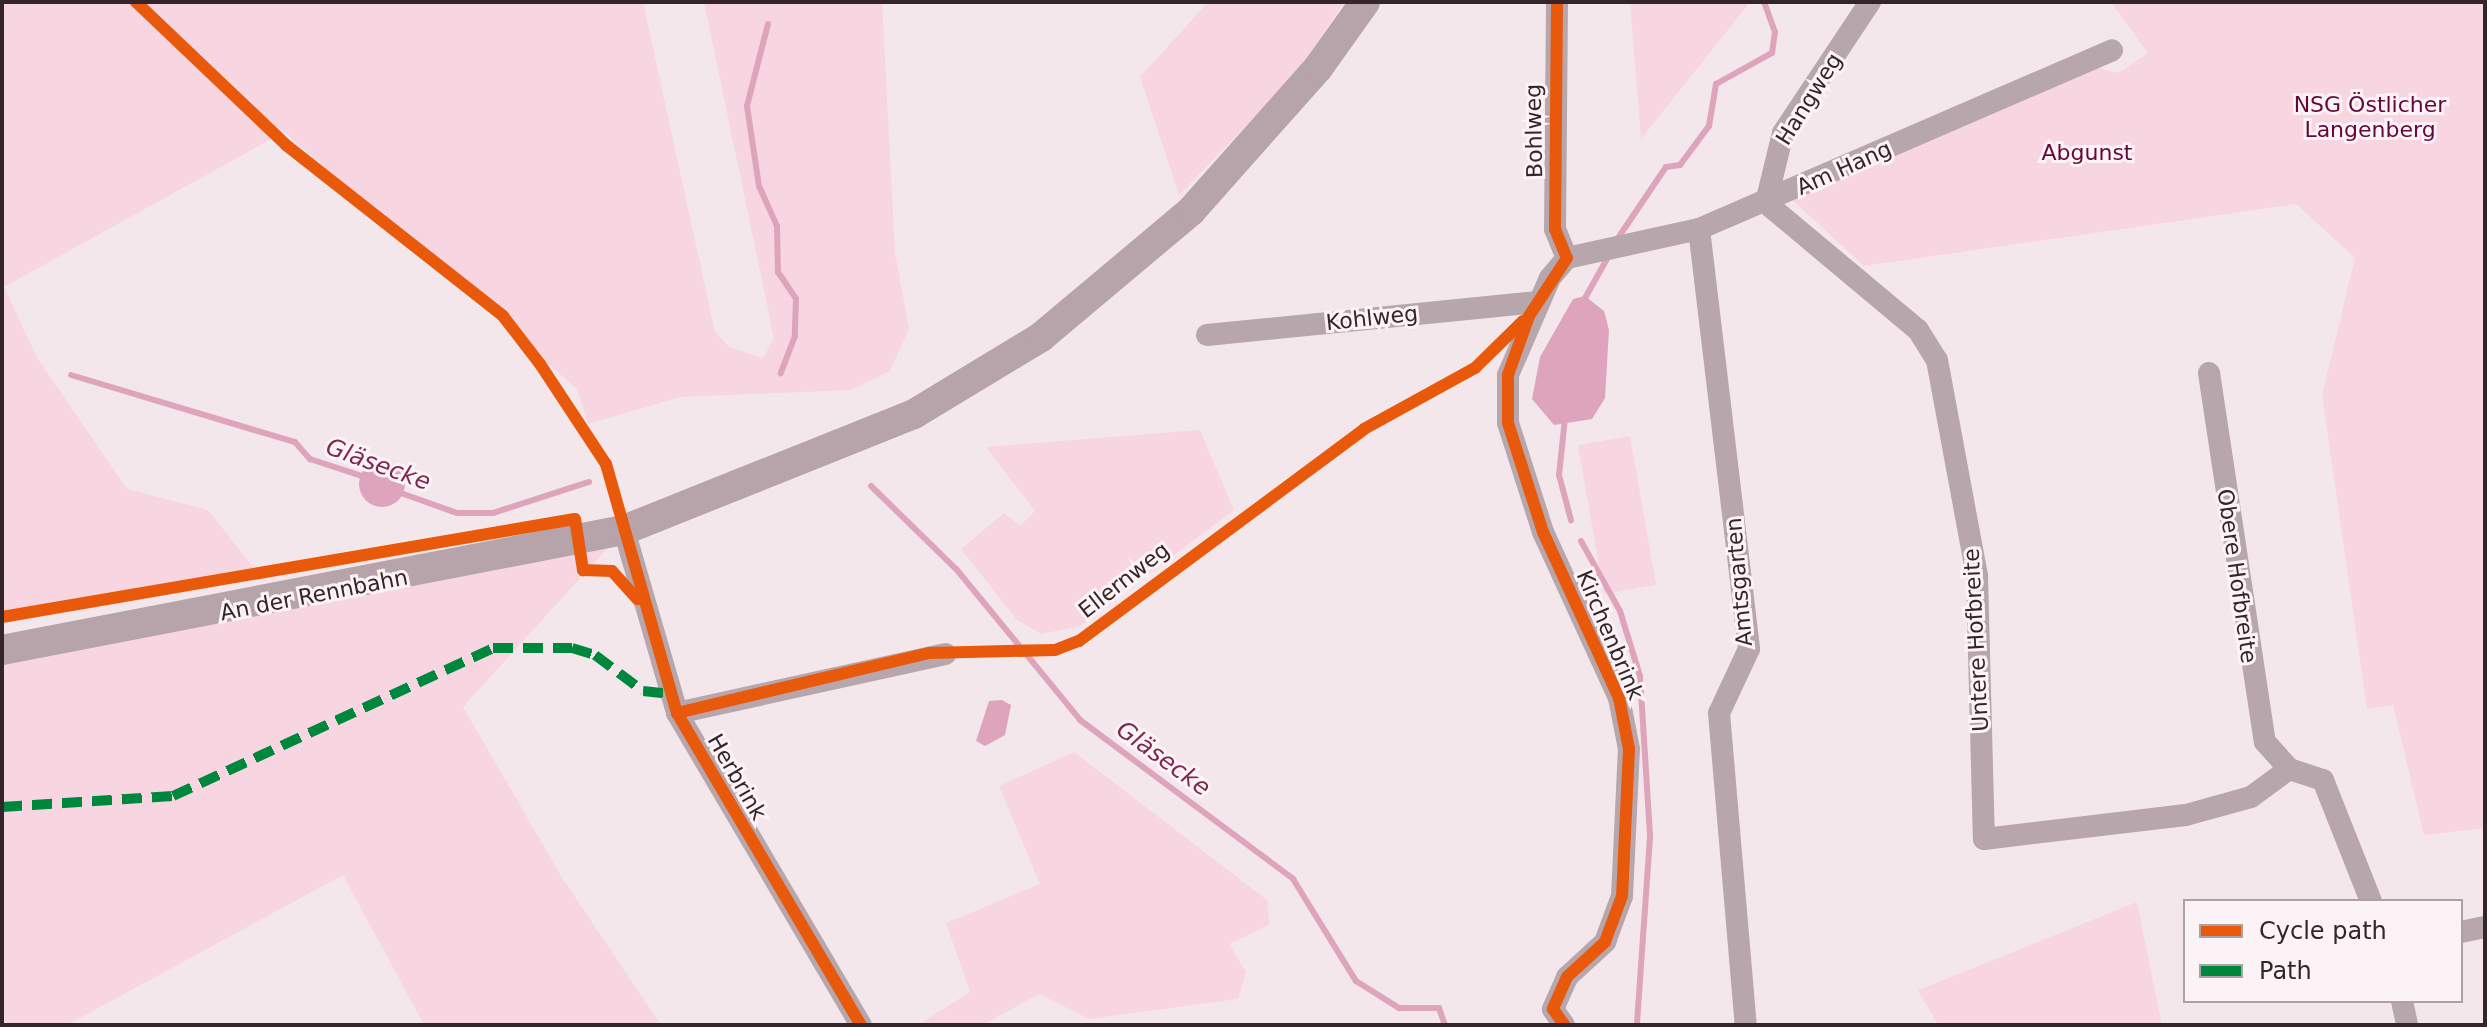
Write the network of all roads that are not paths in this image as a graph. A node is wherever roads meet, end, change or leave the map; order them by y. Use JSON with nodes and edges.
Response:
{"nodes":[{"id":1,"x":1365,"y":2,"type":"edge"},
{"id":2,"x":1557,"y":2,"type":"edge"},
{"id":3,"x":1870,"y":2,"type":"edge"},
{"id":4,"x":2112,"y":50,"type":"dead end"},
{"id":5,"x":1766,"y":203,"type":"junction"},
{"id":6,"x":1699,"y":229,"type":"junction"},
{"id":7,"x":1567,"y":258,"type":"junction"},
{"id":8,"x":1537,"y":302,"type":"junction"},
{"id":9,"x":1207,"y":335,"type":"dead end"},
{"id":10,"x":2209,"y":373,"type":"dead end"},
{"id":11,"x":624,"y":530,"type":"junction"},
{"id":12,"x":2,"y":650,"type":"edge"},
{"id":13,"x":946,"y":654,"type":"dead end"},
{"id":14,"x":677,"y":713,"type":"junction"},
{"id":15,"x":2289,"y":769,"type":"junction"},
{"id":16,"x":2370,"y":899,"type":"edge"},
{"id":17,"x":2485,"y":927,"type":"edge"},
{"id":18,"x":2463,"y":932,"type":"edge"},
{"id":19,"x":2402,"y":1003,"type":"edge"},
{"id":20,"x":861,"y":1025,"type":"edge"},
{"id":21,"x":1564,"y":1025,"type":"edge"},
{"id":22,"x":1746,"y":1025,"type":"edge"},
{"id":23,"x":2407,"y":1025,"type":"edge"}],
"edges":[{"from":1,"to":11,"type":"main road","name":"An der Rennbahn"},
{"from":2,"to":7,"type":"street","name":"Bohlweg"},
{"from":3,"to":5,"type":"street","name":"Hangweg"},
{"from":4,"to":5,"type":"street","name":"Am Hang"},
{"from":5,"to":6,"type":"street","name":"Am Hang"},
{"from":5,"to":15,"type":"street","name":"Untere Hofbreite"},
{"from":6,"to":7,"type":"street","name":"Am Hang"},
{"from":6,"to":22,"type":"street","name":"Amtsgarten"},
{"from":7,"to":8,"type":"street","name":"Kirchenbrink"},
{"from":8,"to":9,"type":"street","name":"Kohlweg"},
{"from":8,"to":21,"type":"street","name":"Kirchenbrink"},
{"from":10,"to":15,"type":"street","name":"Obere Hofbreite"},
{"from":11,"to":12,"type":"main road","name":"An der Rennbahn"},
{"from":11,"to":14,"type":"street","name":"Herbrink"},
{"from":13,"to":14,"type":"street"},
{"from":14,"to":20,"type":"street","name":"Herbrink"},
{"from":15,"to":16,"type":"street"},
{"from":17,"to":18,"type":"street"},
{"from":19,"to":23,"type":"street"}]}
